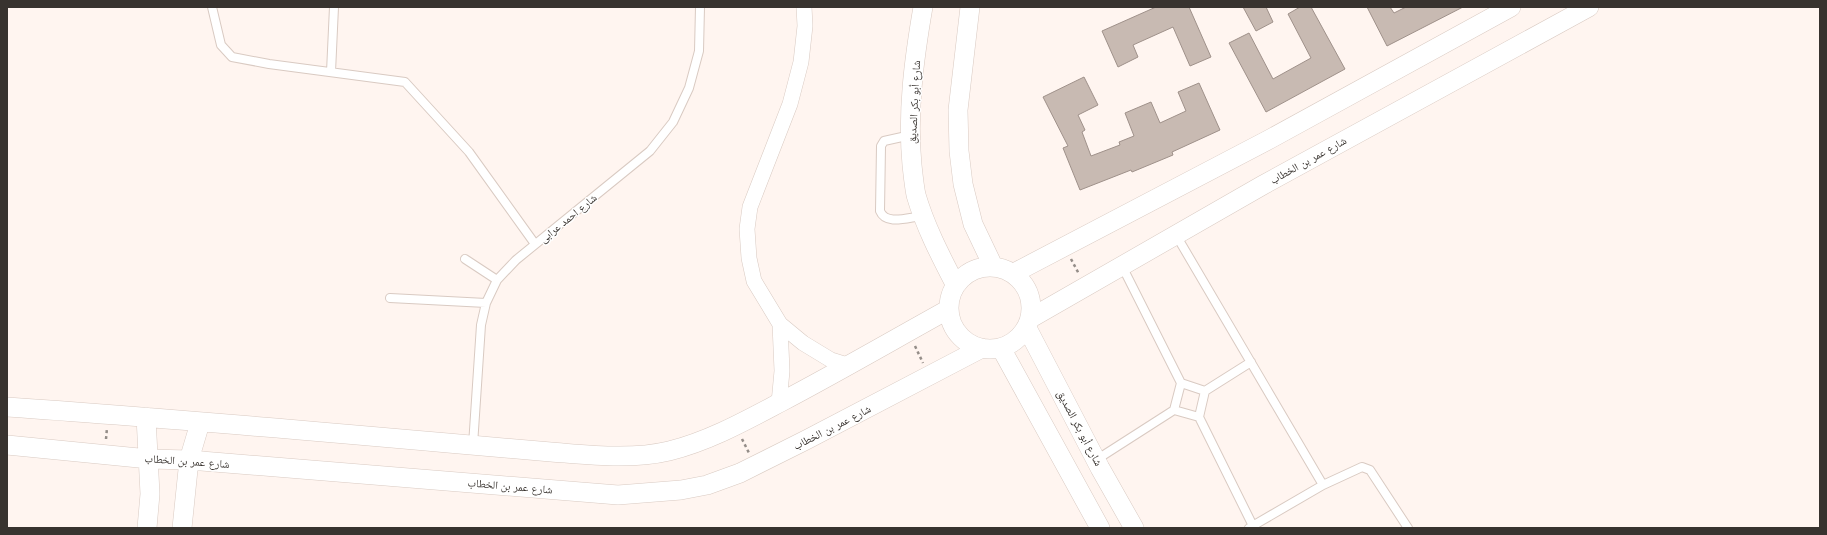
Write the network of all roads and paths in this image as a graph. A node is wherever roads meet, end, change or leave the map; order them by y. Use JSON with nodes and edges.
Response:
{"nodes":[{"id":1,"x":212,"y":7,"type":"edge"},
{"id":2,"x":334,"y":7,"type":"edge"},
{"id":3,"x":700,"y":7,"type":"edge"},
{"id":4,"x":804,"y":7,"type":"edge"},
{"id":5,"x":923,"y":7,"type":"edge"},
{"id":6,"x":970,"y":7,"type":"edge"},
{"id":7,"x":1511,"y":7,"type":"edge"},
{"id":8,"x":1589,"y":7,"type":"edge"},
{"id":9,"x":331,"y":72,"type":"junction"},
{"id":10,"x":911,"y":135,"type":"junction"},
{"id":11,"x":923,"y":216,"type":"junction"},
{"id":12,"x":1176,"y":235,"type":"junction"},
{"id":13,"x":535,"y":244,"type":"junction"},
{"id":14,"x":1065,"y":246,"type":"junction"},
{"id":15,"x":465,"y":259,"type":"dead end"},
{"id":16,"x":993,"y":266,"type":"junction"},
{"id":17,"x":1122,"y":266,"type":"junction"},
{"id":18,"x":1014,"y":273,"type":"junction"},
{"id":19,"x":497,"y":280,"type":"junction"},
{"id":20,"x":955,"y":284,"type":"junction"},
{"id":21,"x":1085,"y":287,"type":"junction"},
{"id":22,"x":390,"y":298,"type":"dead end"},
{"id":23,"x":486,"y":303,"type":"junction"},
{"id":24,"x":949,"y":308,"type":"junction"},
{"id":25,"x":1029,"y":323,"type":"junction"},
{"id":26,"x":780,"y":324,"type":"junction"},
{"id":27,"x":908,"y":332,"type":"junction"},
{"id":28,"x":982,"y":348,"type":"junction"},
{"id":29,"x":1001,"y":348,"type":"junction"},
{"id":30,"x":1251,"y":362,"type":"junction"},
{"id":31,"x":850,"y":366,"type":"junction"},
{"id":32,"x":929,"y":376,"type":"junction"},
{"id":33,"x":1181,"y":383,"type":"junction"},
{"id":34,"x":1205,"y":391,"type":"junction"},
{"id":35,"x":779,"y":403,"type":"junction"},
{"id":36,"x":7,"y":407,"type":"edge"},
{"id":37,"x":1174,"y":410,"type":"junction"},
{"id":38,"x":109,"y":414,"type":"junction"},
{"id":39,"x":146,"y":417,"type":"junction"},
{"id":40,"x":1199,"y":417,"type":"junction"},
{"id":41,"x":200,"y":423,"type":"junction"},
{"id":42,"x":736,"y":426,"type":"junction"},
{"id":43,"x":7,"y":445,"type":"edge"},
{"id":44,"x":473,"y":445,"type":"junction"},
{"id":45,"x":104,"y":454,"type":"junction"},
{"id":46,"x":149,"y":458,"type":"junction"},
{"id":47,"x":189,"y":460,"type":"junction"},
{"id":48,"x":1096,"y":460,"type":"junction"},
{"id":49,"x":755,"y":466,"type":"junction"},
{"id":50,"x":1323,"y":485,"type":"junction"},
{"id":51,"x":1252,"y":527,"type":"edge"},
{"id":52,"x":147,"y":528,"type":"edge"},
{"id":53,"x":182,"y":528,"type":"edge"},
{"id":54,"x":1100,"y":528,"type":"edge"},
{"id":55,"x":1134,"y":528,"type":"edge"},
{"id":56,"x":1408,"y":528,"type":"edge"}],
"edges":[{"from":1,"to":9,"type":"lane"},
{"from":2,"to":9,"type":"lane"},
{"from":3,"to":13,"type":"lane","name":"شارع احمد عرابى"},
{"from":4,"to":26,"type":"street"},
{"from":5,"to":10,"type":"street","name":"شارع أبو بكر الصديق"},
{"from":6,"to":16,"type":"street"},
{"from":7,"to":14,"type":"street"},
{"from":8,"to":12,"type":"street","name":"شارع عمر بن الخطاب"},
{"from":9,"to":13,"type":"lane"},
{"from":10,"to":11,"type":"street","name":"شارع أبو بكر الصديق"},
{"from":10,"to":11,"type":"lane"},
{"from":11,"to":20,"type":"street","name":"شارع أبو بكر الصديق"},
{"from":12,"to":17,"type":"street","name":"شارع عمر بن الخطاب"},
{"from":12,"to":30,"type":"lane"},
{"from":13,"to":19,"type":"lane","name":"شارع احمد عرابى"},
{"from":14,"to":18,"type":"street"},
{"from":14,"to":21,"type":"path"},
{"from":15,"to":19,"type":"lane"},
{"from":16,"to":18,"type":"street"},
{"from":16,"to":20,"type":"street"},
{"from":17,"to":21,"type":"street","name":"شارع عمر بن الخطاب"},
{"from":17,"to":33,"type":"lane"},
{"from":18,"to":25,"type":"street"},
{"from":19,"to":23,"type":"lane","name":"شارع احمد عرابى"},
{"from":20,"to":24,"type":"street"},
{"from":21,"to":25,"type":"street","name":"شارع عمر بن الخطاب"},
{"from":22,"to":23,"type":"lane"},
{"from":23,"to":44,"type":"lane","name":"شارع احمد عرابى"},
{"from":24,"to":27,"type":"street"},
{"from":24,"to":28,"type":"street"},
{"from":25,"to":29,"type":"street"},
{"from":25,"to":48,"type":"street","name":"شارع أبو بكر الصديق"},
{"from":26,"to":31,"type":"street"},
{"from":26,"to":35,"type":"street"},
{"from":27,"to":31,"type":"street"},
{"from":27,"to":32,"type":"path"},
{"from":28,"to":29,"type":"street"},
{"from":28,"to":32,"type":"street","name":"شارع عمر بن الخطاب"},
{"from":29,"to":54,"type":"street"},
{"from":30,"to":34,"type":"lane"},
{"from":30,"to":50,"type":"lane"},
{"from":31,"to":35,"type":"street"},
{"from":32,"to":49,"type":"street","name":"شارع عمر بن الخطاب"},
{"from":33,"to":34,"type":"lane"},
{"from":33,"to":37,"type":"lane"},
{"from":34,"to":40,"type":"lane"},
{"from":35,"to":42,"type":"street"},
{"from":36,"to":38,"type":"street"},
{"from":37,"to":40,"type":"lane"},
{"from":37,"to":48,"type":"lane"},
{"from":38,"to":39,"type":"street"},
{"from":38,"to":45,"type":"path"},
{"from":39,"to":41,"type":"street"},
{"from":39,"to":46,"type":"street"},
{"from":40,"to":51,"type":"lane"},
{"from":41,"to":44,"type":"street"},
{"from":41,"to":47,"type":"street"},
{"from":42,"to":44,"type":"street"},
{"from":42,"to":49,"type":"path"},
{"from":43,"to":45,"type":"street","name":"شارع عمر بن الخطاب"},
{"from":45,"to":46,"type":"street","name":"شارع عمر بن الخطاب"},
{"from":46,"to":47,"type":"street","name":"شارع عمر بن الخطاب"},
{"from":46,"to":52,"type":"street"},
{"from":47,"to":49,"type":"street","name":"شارع عمر بن الخطاب"},
{"from":47,"to":53,"type":"street"},
{"from":48,"to":55,"type":"street","name":"شارع أبو بكر الصديق"},
{"from":50,"to":51,"type":"lane"},
{"from":50,"to":56,"type":"lane"}]}
